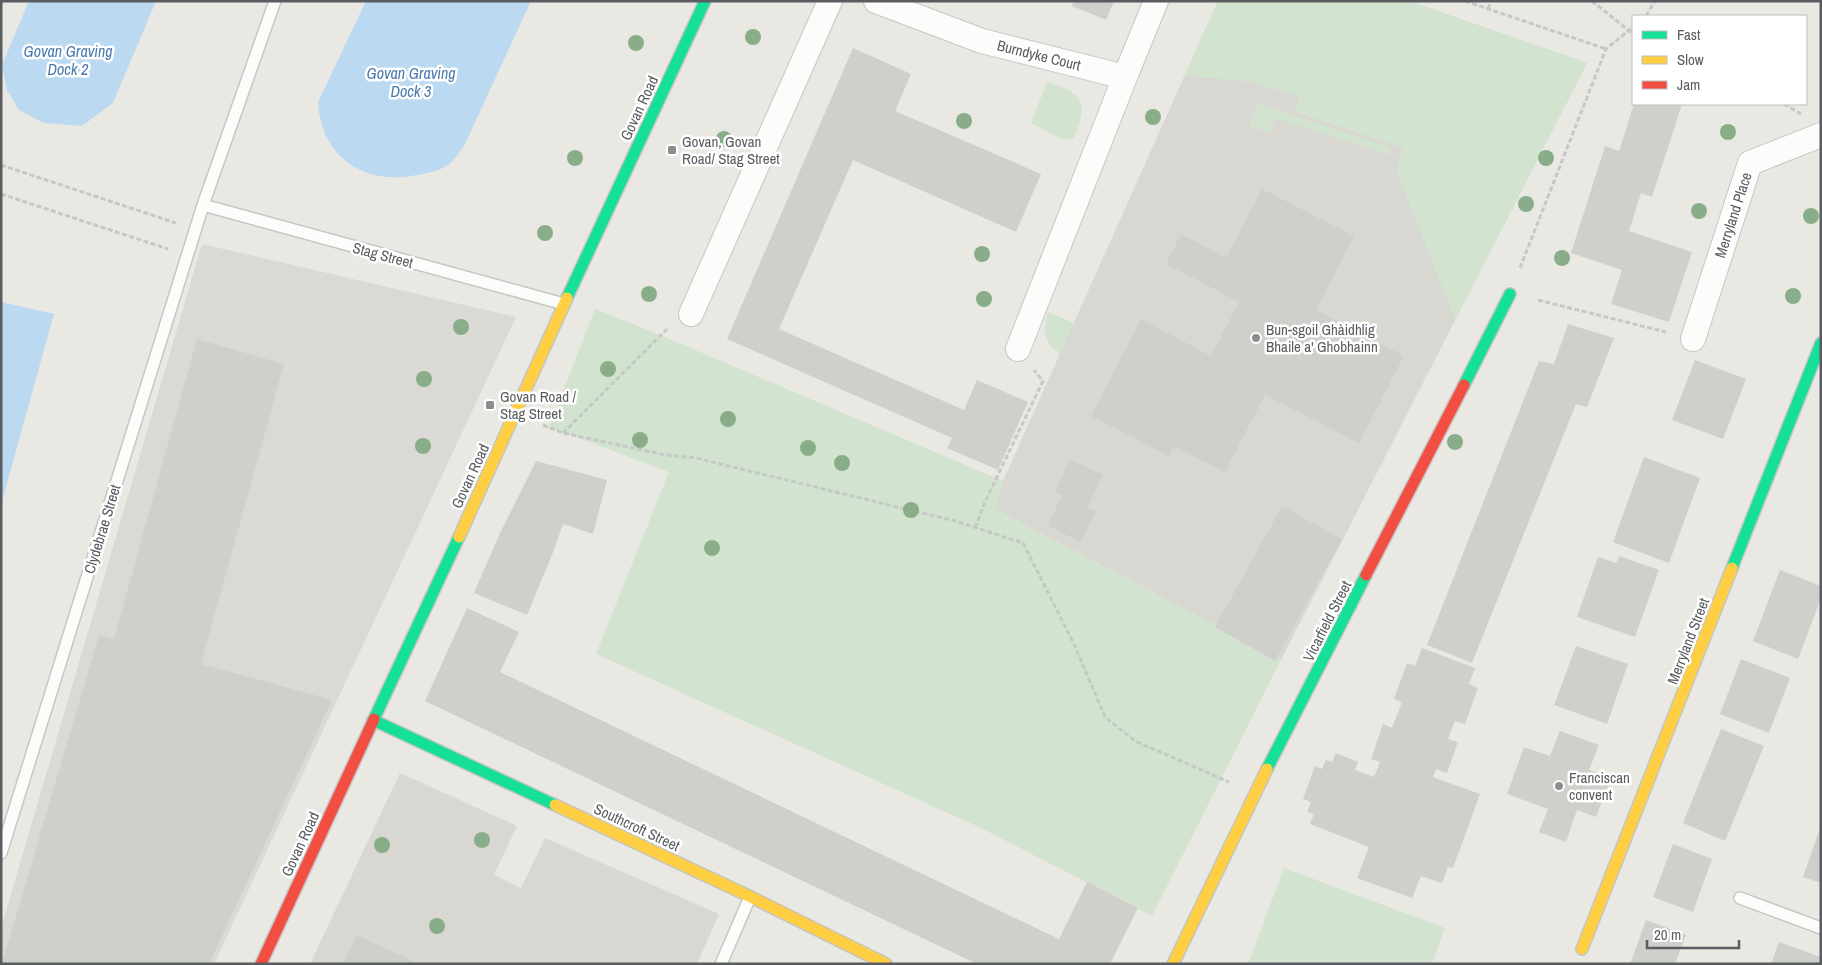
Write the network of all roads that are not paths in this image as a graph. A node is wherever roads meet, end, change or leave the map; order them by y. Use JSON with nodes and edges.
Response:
{"nodes":[{"id":1,"x":275,"y":1,"type":"edge"},
{"id":2,"x":705,"y":1,"type":"edge"},
{"id":3,"x":830,"y":1,"type":"edge"},
{"id":4,"x":876,"y":1,"type":"edge"},
{"id":5,"x":1156,"y":1,"type":"edge"},
{"id":6,"x":1125,"y":77,"type":"junction"},
{"id":7,"x":1821,"y":135,"type":"edge"},
{"id":8,"x":203,"y":205,"type":"junction"},
{"id":9,"x":1510,"y":294,"type":"road end"},
{"id":10,"x":564,"y":304,"type":"junction"},
{"id":11,"x":691,"y":314,"type":"road end"},
{"id":12,"x":1693,"y":338,"type":"road end"},
{"id":13,"x":1821,"y":343,"type":"edge"},
{"id":14,"x":1018,"y":349,"type":"road end"},
{"id":15,"x":373,"y":720,"type":"junction"},
{"id":16,"x":1,"y":854,"type":"edge"},
{"id":17,"x":751,"y":896,"type":"junction"},
{"id":18,"x":1740,"y":898,"type":"dead end"},
{"id":19,"x":1821,"y":928,"type":"edge"},
{"id":20,"x":1582,"y":950,"type":"dead end"},
{"id":21,"x":261,"y":964,"type":"edge"},
{"id":22,"x":721,"y":964,"type":"edge"},
{"id":23,"x":886,"y":964,"type":"edge"},
{"id":24,"x":1173,"y":964,"type":"edge"}],
"edges":[{"from":1,"to":8,"type":"lane","name":"Clydebrae Street"},
{"from":2,"to":10,"type":"street","name":"Govan Road"},
{"from":3,"to":11,"type":"street"},
{"from":4,"to":6,"type":"street","name":"Burndyke Court"},
{"from":5,"to":6,"type":"street"},
{"from":6,"to":14,"type":"street"},
{"from":7,"to":12,"type":"street","name":"Merryland Place"},
{"from":8,"to":10,"type":"lane","name":"Stag Street"},
{"from":8,"to":16,"type":"lane","name":"Clydebrae Street"},
{"from":9,"to":24,"type":"street","name":"Vicarfield Street"},
{"from":10,"to":15,"type":"street","name":"Govan Road"},
{"from":13,"to":20,"type":"street","name":"Merryland Street"},
{"from":15,"to":17,"type":"street","name":"Southcroft Street"},
{"from":15,"to":21,"type":"street","name":"Govan Road"},
{"from":17,"to":22,"type":"lane"},
{"from":17,"to":23,"type":"street","name":"Southcroft Street"},
{"from":18,"to":19,"type":"lane"}]}
